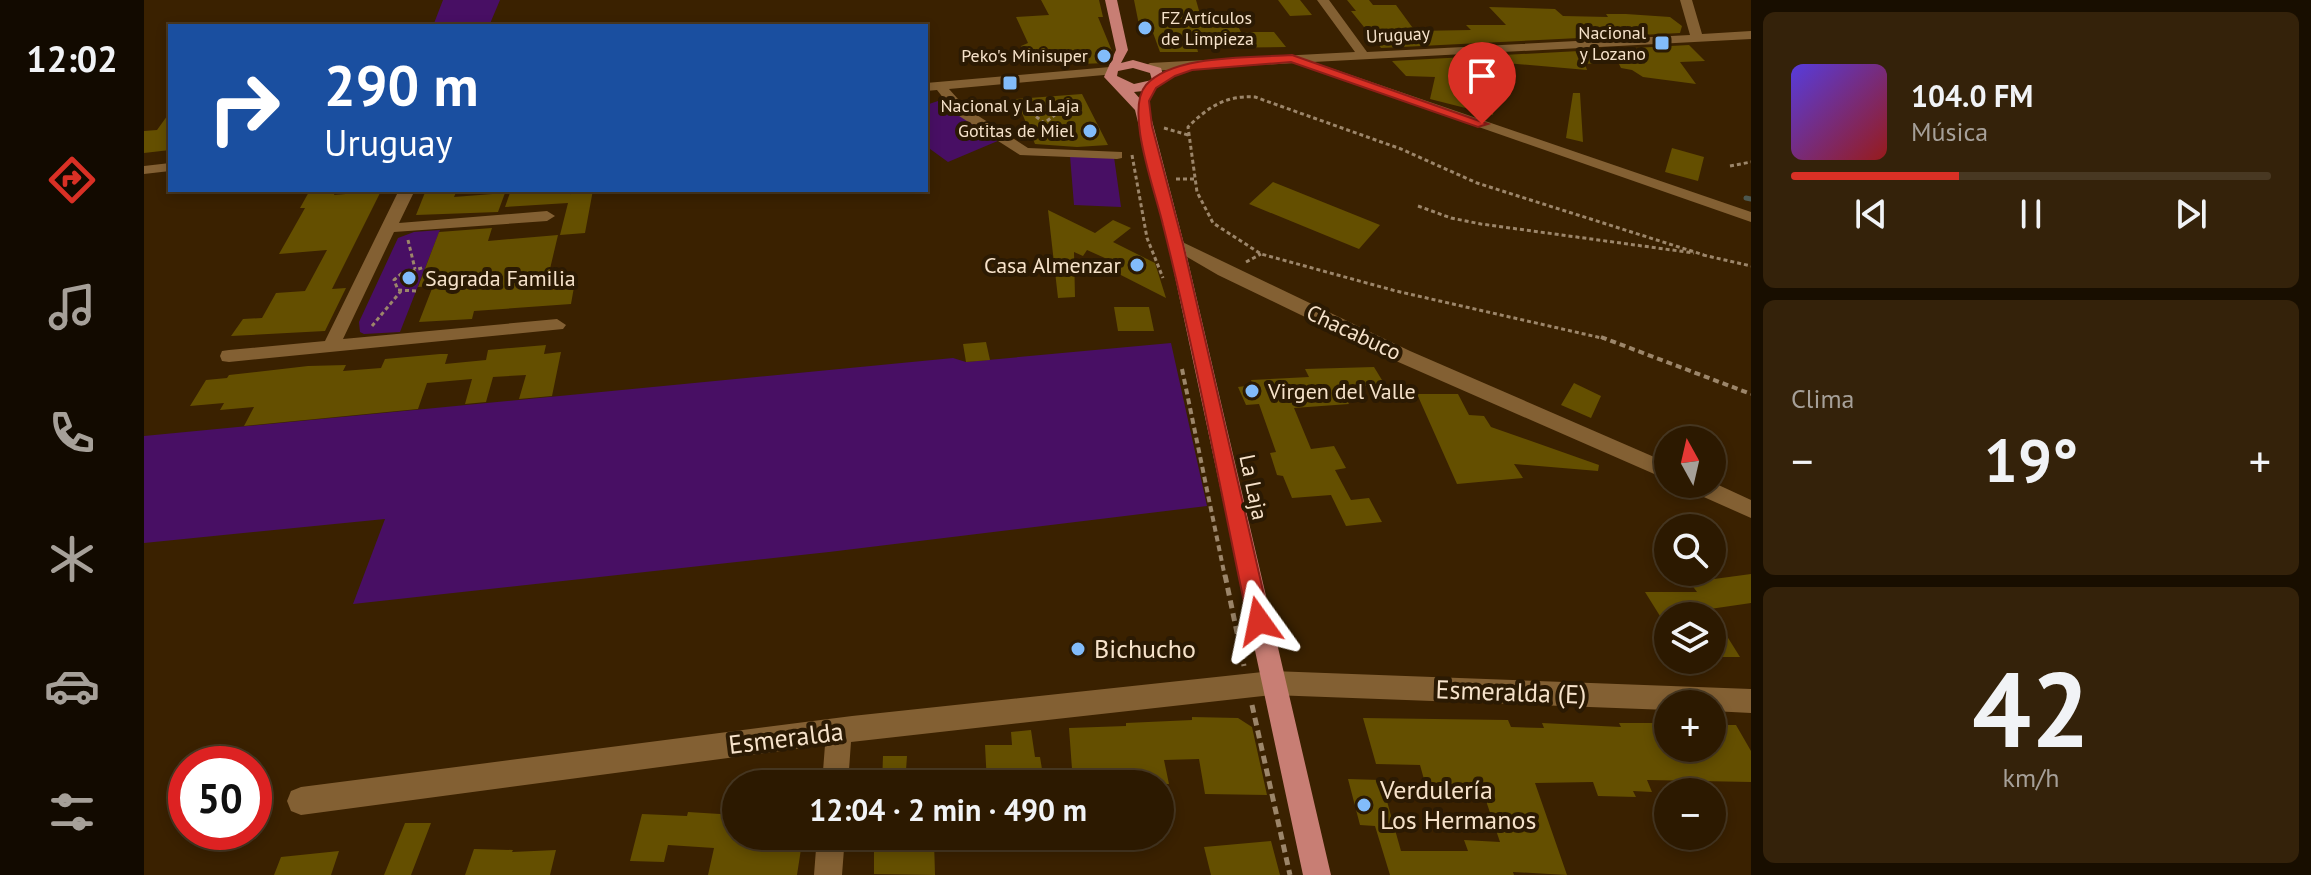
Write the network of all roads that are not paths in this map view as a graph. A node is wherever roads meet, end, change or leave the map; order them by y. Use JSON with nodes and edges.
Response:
{"nodes":[{"id":1,"x":1111,"y":0,"type":"edge"},
{"id":2,"x":1323,"y":0,"type":"edge"},
{"id":3,"x":1686,"y":0,"type":"edge"},
{"id":4,"x":1751,"y":35,"type":"edge"},
{"id":5,"x":1121,"y":39,"type":"junction"},
{"id":6,"x":1697,"y":39,"type":"junction"},
{"id":7,"x":1363,"y":55,"type":"junction"},
{"id":8,"x":1292,"y":59,"type":"junction"},
{"id":9,"x":1191,"y":66,"type":"junction"},
{"id":10,"x":1148,"y":67,"type":"junction"},
{"id":11,"x":1115,"y":77,"type":"junction"},
{"id":12,"x":1155,"y":83,"type":"junction"},
{"id":13,"x":934,"y":86,"type":"edge"},
{"id":14,"x":1142,"y":109,"type":"junction"},
{"id":15,"x":1117,"y":155,"type":"dead end"},
{"id":16,"x":168,"y":167,"type":"edge"},
{"id":17,"x":144,"y":170,"type":"edge"},
{"id":18,"x":407,"y":192,"type":"edge"},
{"id":19,"x":547,"y":216,"type":"dead end"},
{"id":20,"x":1751,"y":217,"type":"edge"},
{"id":21,"x":398,"y":231,"type":"junction"},
{"id":22,"x":1176,"y":244,"type":"junction"},
{"id":23,"x":557,"y":325,"type":"dead end"},
{"id":24,"x":331,"y":346,"type":"junction"},
{"id":25,"x":229,"y":356,"type":"dead end"},
{"id":26,"x":1654,"y":466,"type":"edge"},
{"id":27,"x":1726,"y":498,"type":"edge"},
{"id":28,"x":1751,"y":509,"type":"edge"},
{"id":29,"x":1260,"y":684,"type":"junction"},
{"id":30,"x":1751,"y":701,"type":"edge"},
{"id":31,"x":839,"y":731,"type":"junction"},
{"id":32,"x":836,"y":770,"type":"edge"},
{"id":33,"x":301,"y":801,"type":"dead end"},
{"id":34,"x":830,"y":850,"type":"edge"},
{"id":35,"x":828,"y":875,"type":"edge"},
{"id":36,"x":1317,"y":875,"type":"edge"}],
"edges":[{"from":1,"to":5,"type":"main road"},
{"from":2,"to":7,"type":"street"},
{"from":3,"to":6,"type":"street"},
{"from":4,"to":6,"type":"street","name":"Uruguay"},
{"from":5,"to":10,"type":"main road"},
{"from":5,"to":11,"type":"main road"},
{"from":6,"to":7,"type":"street","name":"Uruguay"},
{"from":7,"to":8,"type":"street","name":"Uruguay"},
{"from":8,"to":9,"type":"street","name":"Uruguay"},
{"from":8,"to":20,"type":"street"},
{"from":9,"to":10,"type":"street","name":"Uruguay"},
{"from":9,"to":12,"type":"street","name":"Uruguay"},
{"from":10,"to":11,"type":"main road"},
{"from":10,"to":12,"type":"main road"},
{"from":11,"to":12,"type":"main road"},
{"from":11,"to":13,"type":"street"},
{"from":11,"to":14,"type":"main road","name":"La Laja"},
{"from":12,"to":14,"type":"main road"},
{"from":13,"to":15,"type":"street"},
{"from":14,"to":22,"type":"main road","name":"La Laja"},
{"from":16,"to":17,"type":"street"},
{"from":18,"to":21,"type":"street"},
{"from":19,"to":21,"type":"street"},
{"from":21,"to":24,"type":"street"},
{"from":22,"to":26,"type":"street","name":"Chacabuco"},
{"from":22,"to":29,"type":"main road","name":"La Laja"},
{"from":23,"to":24,"type":"street"},
{"from":24,"to":25,"type":"street"},
{"from":27,"to":28,"type":"street"},
{"from":29,"to":30,"type":"street","name":"Esmeralda (E)"},
{"from":29,"to":31,"type":"street","name":"Esmeralda"},
{"from":29,"to":36,"type":"main road","name":"La Laja"},
{"from":31,"to":32,"type":"street"},
{"from":31,"to":33,"type":"street","name":"Esmeralda"},
{"from":34,"to":35,"type":"street"}]}
